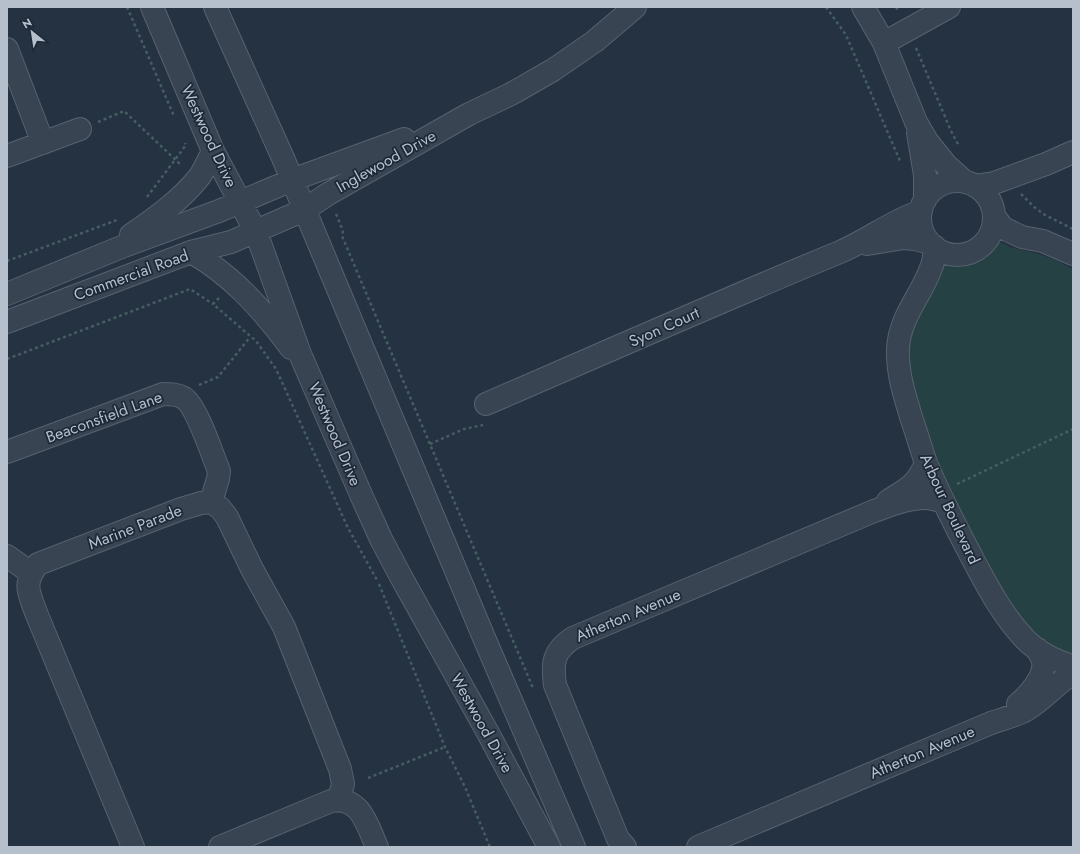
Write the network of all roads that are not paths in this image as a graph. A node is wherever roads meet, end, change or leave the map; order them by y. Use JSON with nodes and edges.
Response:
{"nodes":[{"id":1,"x":152,"y":7,"type":"edge"},
{"id":2,"x":215,"y":7,"type":"edge"},
{"id":3,"x":634,"y":7,"type":"edge"},
{"id":4,"x":863,"y":7,"type":"edge"},
{"id":5,"x":949,"y":7,"type":"edge"},
{"id":6,"x":884,"y":43,"type":"junction"},
{"id":7,"x":7,"y":50,"type":"edge"},
{"id":8,"x":469,"y":114,"type":"junction"},
{"id":9,"x":916,"y":122,"type":"junction"},
{"id":10,"x":80,"y":129,"type":"road end"},
{"id":11,"x":43,"y":143,"type":"junction"},
{"id":12,"x":213,"y":151,"type":"junction"},
{"id":13,"x":1073,"y":152,"type":"edge"},
{"id":14,"x":7,"y":156,"type":"edge"},
{"id":15,"x":1046,"y":164,"type":"junction"},
{"id":16,"x":292,"y":180,"type":"junction"},
{"id":17,"x":970,"y":184,"type":"junction"},
{"id":18,"x":240,"y":202,"type":"junction"},
{"id":19,"x":923,"y":206,"type":"junction"},
{"id":20,"x":304,"y":210,"type":"junction"},
{"id":21,"x":993,"y":213,"type":"junction"},
{"id":22,"x":256,"y":232,"type":"junction"},
{"id":23,"x":932,"y":245,"type":"junction"},
{"id":24,"x":842,"y":251,"type":"junction"},
{"id":25,"x":191,"y":252,"type":"junction"},
{"id":26,"x":1073,"y":254,"type":"edge"},
{"id":27,"x":72,"y":267,"type":"junction"},
{"id":28,"x":7,"y":294,"type":"edge"},
{"id":29,"x":7,"y":322,"type":"edge"},
{"id":30,"x":314,"y":386,"type":"junction"},
{"id":31,"x":487,"y":413,"type":"road end"},
{"id":32,"x":7,"y":452,"type":"edge"},
{"id":33,"x":926,"y":463,"type":"junction"},
{"id":34,"x":941,"y":497,"type":"junction"},
{"id":35,"x":211,"y":502,"type":"junction"},
{"id":36,"x":874,"y":510,"type":"junction"},
{"id":37,"x":7,"y":556,"type":"edge"},
{"id":38,"x":31,"y":573,"type":"junction"},
{"id":39,"x":1037,"y":649,"type":"junction"},
{"id":40,"x":1073,"y":666,"type":"edge"},
{"id":41,"x":1073,"y":674,"type":"edge"},
{"id":42,"x":991,"y":723,"type":"junction"},
{"id":43,"x":339,"y":800,"type":"junction"},
{"id":44,"x":133,"y":847,"type":"edge"},
{"id":45,"x":220,"y":847,"type":"edge"},
{"id":46,"x":376,"y":847,"type":"edge"},
{"id":47,"x":549,"y":847,"type":"edge"},
{"id":48,"x":574,"y":847,"type":"edge"},
{"id":49,"x":625,"y":847,"type":"edge"},
{"id":50,"x":698,"y":847,"type":"edge"}],
"edges":[{"from":1,"to":12,"type":"street","name":"Westwood Drive"},
{"from":2,"to":16,"type":"street","name":"Westwood Drive"},
{"from":3,"to":8,"type":"street","name":"Inglewood Drive"},
{"from":4,"to":6,"type":"street"},
{"from":5,"to":6,"type":"street"},
{"from":6,"to":9,"type":"street"},
{"from":7,"to":11,"type":"street"},
{"from":8,"to":16,"type":"street","name":"Inglewood Drive"},
{"from":8,"to":20,"type":"street","name":"Inglewood Drive"},
{"from":9,"to":17,"type":"street"},
{"from":9,"to":19,"type":"street"},
{"from":10,"to":11,"type":"street"},
{"from":11,"to":14,"type":"street"},
{"from":12,"to":18,"type":"street","name":"Westwood Drive"},
{"from":12,"to":27,"type":"street"},
{"from":13,"to":15,"type":"street"},
{"from":15,"to":17,"type":"street"},
{"from":15,"to":21,"type":"street"},
{"from":16,"to":18,"type":"street","name":"Inglewood Drive"},
{"from":16,"to":20,"type":"street","name":"Westwood Drive"},
{"from":17,"to":19,"type":"street"},
{"from":17,"to":21,"type":"street"},
{"from":18,"to":22,"type":"street","name":"Westwood Drive"},
{"from":18,"to":27,"type":"street","name":"Commercial Road"},
{"from":19,"to":23,"type":"street"},
{"from":19,"to":24,"type":"street"},
{"from":20,"to":22,"type":"street","name":"Inglewood Drive"},
{"from":20,"to":48,"type":"street","name":"Westwood Drive"},
{"from":21,"to":23,"type":"street"},
{"from":21,"to":26,"type":"street"},
{"from":22,"to":25,"type":"street","name":"Commercial Road"},
{"from":22,"to":30,"type":"street","name":"Westwood Drive"},
{"from":23,"to":24,"type":"street"},
{"from":23,"to":33,"type":"street","name":"Arbour Boulevard"},
{"from":24,"to":31,"type":"street","name":"Syon Court"},
{"from":25,"to":29,"type":"street","name":"Commercial Road"},
{"from":25,"to":30,"type":"street"},
{"from":27,"to":28,"type":"street","name":"Commercial Road"},
{"from":30,"to":47,"type":"street","name":"Westwood Drive"},
{"from":32,"to":35,"type":"street","name":"Beaconsfield Lane"},
{"from":33,"to":34,"type":"street","name":"Arbour Boulevard"},
{"from":33,"to":36,"type":"street"},
{"from":34,"to":36,"type":"street"},
{"from":34,"to":39,"type":"street","name":"Arbour Boulevard"},
{"from":35,"to":38,"type":"street","name":"Marine Parade"},
{"from":35,"to":43,"type":"street"},
{"from":36,"to":49,"type":"street","name":"Atherton Avenue"},
{"from":37,"to":38,"type":"street"},
{"from":38,"to":44,"type":"street"},
{"from":39,"to":40,"type":"street","name":"Arbour Boulevard"},
{"from":39,"to":42,"type":"street"},
{"from":41,"to":42,"type":"street"},
{"from":42,"to":50,"type":"street","name":"Atherton Avenue"},
{"from":43,"to":45,"type":"street"},
{"from":43,"to":46,"type":"street"}]}
